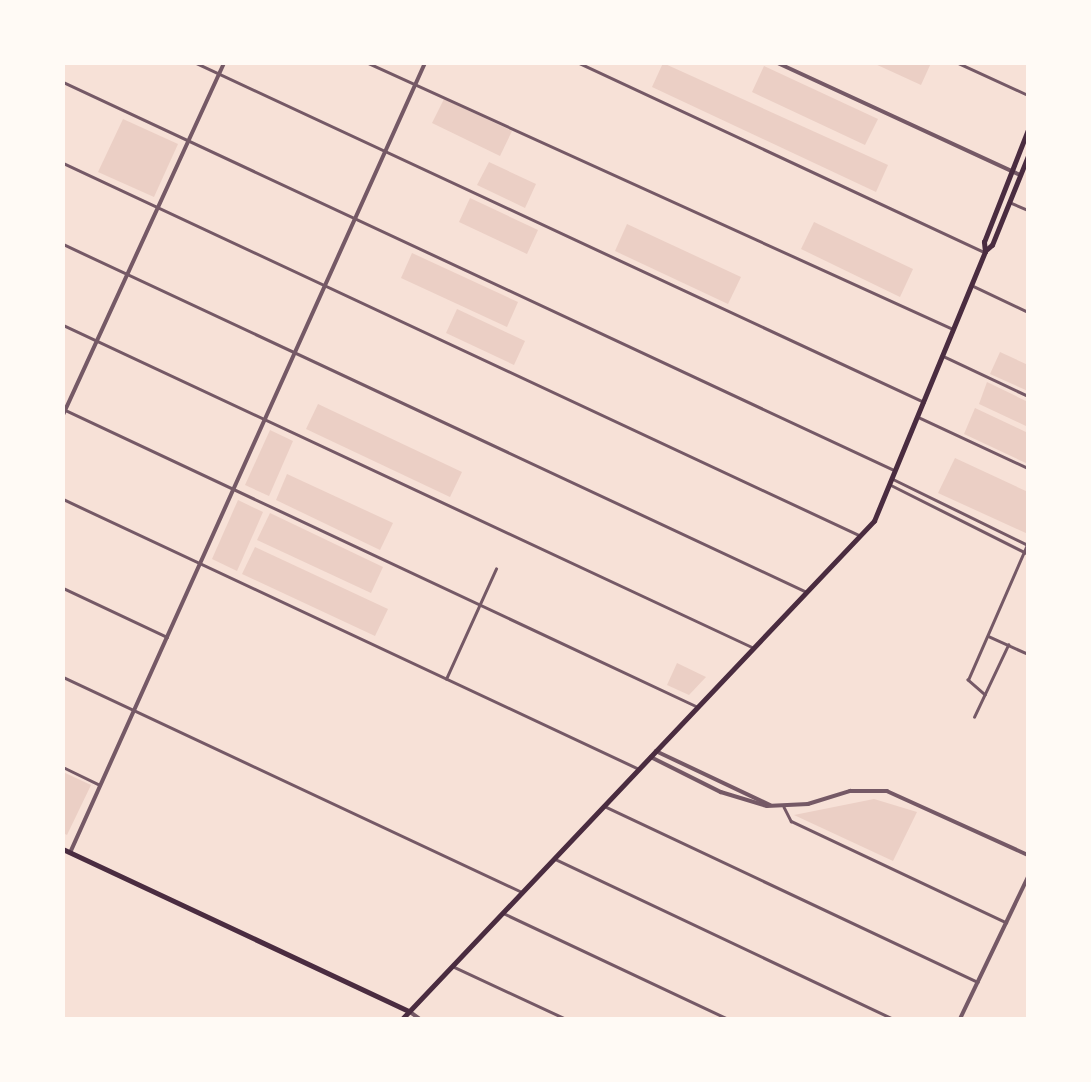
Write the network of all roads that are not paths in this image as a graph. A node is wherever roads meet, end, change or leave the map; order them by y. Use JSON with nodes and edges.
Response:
{"nodes":[{"id":1,"x":196,"y":63,"type":"edge"},
{"id":2,"x":224,"y":63,"type":"edge"},
{"id":3,"x":369,"y":63,"type":"edge"},
{"id":4,"x":425,"y":63,"type":"edge"},
{"id":5,"x":579,"y":63,"type":"edge"},
{"id":6,"x":778,"y":63,"type":"edge"},
{"id":7,"x":958,"y":63,"type":"edge"},
{"id":8,"x":219,"y":74,"type":"junction"},
{"id":9,"x":63,"y":82,"type":"edge"},
{"id":10,"x":416,"y":83,"type":"junction"},
{"id":11,"x":1028,"y":95,"type":"edge"},
{"id":12,"x":1028,"y":130,"type":"edge"},
{"id":13,"x":189,"y":141,"type":"junction"},
{"id":14,"x":385,"y":151,"type":"junction"},
{"id":15,"x":1028,"y":156,"type":"edge"},
{"id":16,"x":63,"y":163,"type":"edge"},
{"id":17,"x":1011,"y":171,"type":"junction"},
{"id":18,"x":1020,"y":175,"type":"junction"},
{"id":19,"x":1009,"y":202,"type":"junction"},
{"id":20,"x":158,"y":208,"type":"junction"},
{"id":21,"x":1028,"y":211,"type":"edge"},
{"id":22,"x":355,"y":219,"type":"junction"},
{"id":23,"x":63,"y":244,"type":"edge"},
{"id":24,"x":985,"y":252,"type":"junction"},
{"id":25,"x":128,"y":274,"type":"junction"},
{"id":26,"x":971,"y":285,"type":"junction"},
{"id":27,"x":325,"y":286,"type":"junction"},
{"id":28,"x":1028,"y":312,"type":"edge"},
{"id":29,"x":63,"y":325,"type":"edge"},
{"id":30,"x":953,"y":330,"type":"junction"},
{"id":31,"x":97,"y":341,"type":"junction"},
{"id":32,"x":295,"y":353,"type":"junction"},
{"id":33,"x":943,"y":356,"type":"junction"},
{"id":34,"x":1028,"y":396,"type":"edge"},
{"id":35,"x":924,"y":402,"type":"junction"},
{"id":36,"x":64,"y":411,"type":"edge"},
{"id":37,"x":918,"y":417,"type":"junction"},
{"id":38,"x":265,"y":420,"type":"junction"},
{"id":39,"x":1028,"y":468,"type":"edge"},
{"id":40,"x":897,"y":471,"type":"junction"},
{"id":41,"x":892,"y":482,"type":"junction"},
{"id":42,"x":233,"y":490,"type":"junction"},
{"id":43,"x":63,"y":499,"type":"edge"},
{"id":44,"x":862,"y":536,"type":"junction"},
{"id":45,"x":1027,"y":545,"type":"edge"},
{"id":46,"x":1023,"y":551,"type":"junction"},
{"id":47,"x":1028,"y":554,"type":"edge"},
{"id":48,"x":201,"y":563,"type":"junction"},
{"id":49,"x":496,"y":569,"type":"dead end"},
{"id":50,"x":63,"y":588,"type":"edge"},
{"id":51,"x":807,"y":592,"type":"junction"},
{"id":52,"x":479,"y":605,"type":"junction"},
{"id":53,"x":988,"y":636,"type":"junction"},
{"id":54,"x":167,"y":637,"type":"junction"},
{"id":55,"x":1008,"y":645,"type":"junction"},
{"id":56,"x":754,"y":648,"type":"junction"},
{"id":57,"x":1028,"y":654,"type":"edge"},
{"id":58,"x":63,"y":677,"type":"edge"},
{"id":59,"x":446,"y":678,"type":"junction"},
{"id":60,"x":985,"y":695,"type":"junction"},
{"id":61,"x":698,"y":707,"type":"junction"},
{"id":62,"x":134,"y":711,"type":"junction"},
{"id":63,"x":974,"y":717,"type":"dead end"},
{"id":64,"x":656,"y":751,"type":"junction"},
{"id":65,"x":650,"y":757,"type":"junction"},
{"id":66,"x":63,"y":767,"type":"edge"},
{"id":67,"x":639,"y":769,"type":"junction"},
{"id":68,"x":100,"y":785,"type":"junction"},
{"id":69,"x":772,"y":805,"type":"junction"},
{"id":70,"x":604,"y":806,"type":"junction"},
{"id":71,"x":784,"y":807,"type":"junction"},
{"id":72,"x":63,"y":849,"type":"edge"},
{"id":73,"x":70,"y":853,"type":"junction"},
{"id":74,"x":1028,"y":855,"type":"edge"},
{"id":75,"x":554,"y":859,"type":"junction"},
{"id":76,"x":1028,"y":877,"type":"edge"},
{"id":77,"x":522,"y":892,"type":"junction"},
{"id":78,"x":502,"y":913,"type":"junction"},
{"id":79,"x":1006,"y":922,"type":"junction"},
{"id":80,"x":452,"y":965,"type":"junction"},
{"id":81,"x":978,"y":982,"type":"junction"},
{"id":82,"x":409,"y":1012,"type":"junction"},
{"id":83,"x":402,"y":1019,"type":"edge"},
{"id":84,"x":420,"y":1019,"type":"edge"},
{"id":85,"x":565,"y":1019,"type":"edge"},
{"id":86,"x":728,"y":1019,"type":"edge"},
{"id":87,"x":894,"y":1019,"type":"edge"},
{"id":88,"x":960,"y":1019,"type":"edge"}],
"edges":[{"from":1,"to":8,"type":"street"},
{"from":2,"to":8,"type":"street"},
{"from":3,"to":10,"type":"street"},
{"from":4,"to":10,"type":"street"},
{"from":5,"to":24,"type":"street"},
{"from":6,"to":17,"type":"street"},
{"from":7,"to":11,"type":"street"},
{"from":8,"to":13,"type":"street"},
{"from":8,"to":14,"type":"street"},
{"from":9,"to":13,"type":"street"},
{"from":10,"to":14,"type":"street"},
{"from":10,"to":30,"type":"street"},
{"from":12,"to":17,"type":"main road"},
{"from":13,"to":20,"type":"street"},
{"from":13,"to":22,"type":"street"},
{"from":14,"to":22,"type":"street"},
{"from":14,"to":35,"type":"street"},
{"from":15,"to":18,"type":"main road"},
{"from":16,"to":20,"type":"street"},
{"from":17,"to":18,"type":"street"},
{"from":17,"to":24,"type":"main road"},
{"from":18,"to":19,"type":"main road"},
{"from":19,"to":21,"type":"street"},
{"from":19,"to":24,"type":"main road"},
{"from":20,"to":25,"type":"street"},
{"from":20,"to":27,"type":"street"},
{"from":22,"to":27,"type":"street"},
{"from":22,"to":40,"type":"street"},
{"from":23,"to":25,"type":"street"},
{"from":24,"to":26,"type":"main road"},
{"from":25,"to":31,"type":"street"},
{"from":25,"to":32,"type":"street"},
{"from":26,"to":28,"type":"street"},
{"from":26,"to":30,"type":"main road"},
{"from":27,"to":32,"type":"street"},
{"from":27,"to":44,"type":"street"},
{"from":29,"to":31,"type":"street"},
{"from":30,"to":33,"type":"main road"},
{"from":31,"to":36,"type":"street"},
{"from":31,"to":38,"type":"street"},
{"from":32,"to":38,"type":"street"},
{"from":32,"to":51,"type":"street"},
{"from":33,"to":34,"type":"street"},
{"from":33,"to":35,"type":"main road"},
{"from":35,"to":37,"type":"main road"},
{"from":36,"to":42,"type":"street"},
{"from":37,"to":39,"type":"street"},
{"from":37,"to":40,"type":"main road"},
{"from":38,"to":42,"type":"street"},
{"from":38,"to":56,"type":"street"},
{"from":40,"to":41,"type":"main road"},
{"from":41,"to":44,"type":"main road"},
{"from":41,"to":45,"type":"street"},
{"from":41,"to":46,"type":"street"},
{"from":42,"to":48,"type":"street"},
{"from":42,"to":52,"type":"street"},
{"from":43,"to":48,"type":"street"},
{"from":44,"to":51,"type":"main road"},
{"from":45,"to":46,"type":"street"},
{"from":46,"to":47,"type":"street"},
{"from":46,"to":53,"type":"street"},
{"from":48,"to":54,"type":"street"},
{"from":48,"to":59,"type":"street"},
{"from":49,"to":52,"type":"street"},
{"from":50,"to":54,"type":"street"},
{"from":51,"to":56,"type":"main road"},
{"from":52,"to":59,"type":"street"},
{"from":52,"to":61,"type":"street"},
{"from":53,"to":55,"type":"street"},
{"from":53,"to":60,"type":"street"},
{"from":54,"to":62,"type":"street"},
{"from":55,"to":57,"type":"street"},
{"from":55,"to":60,"type":"street"},
{"from":56,"to":61,"type":"main road"},
{"from":58,"to":62,"type":"street"},
{"from":59,"to":67,"type":"street"},
{"from":60,"to":63,"type":"street"},
{"from":61,"to":64,"type":"main road"},
{"from":62,"to":68,"type":"street"},
{"from":62,"to":77,"type":"street"},
{"from":64,"to":65,"type":"main road"},
{"from":64,"to":69,"type":"street"},
{"from":65,"to":67,"type":"main road"},
{"from":65,"to":69,"type":"street"},
{"from":66,"to":68,"type":"street"},
{"from":67,"to":70,"type":"main road"},
{"from":68,"to":73,"type":"street"},
{"from":69,"to":71,"type":"street"},
{"from":70,"to":75,"type":"main road"},
{"from":70,"to":81,"type":"street"},
{"from":71,"to":74,"type":"street"},
{"from":71,"to":79,"type":"street"},
{"from":72,"to":73,"type":"main road"},
{"from":73,"to":82,"type":"main road"},
{"from":75,"to":77,"type":"main road"},
{"from":75,"to":87,"type":"street"},
{"from":76,"to":79,"type":"street"},
{"from":77,"to":78,"type":"main road"},
{"from":78,"to":80,"type":"main road"},
{"from":78,"to":86,"type":"street"},
{"from":79,"to":81,"type":"street"},
{"from":80,"to":82,"type":"main road"},
{"from":80,"to":85,"type":"street"},
{"from":81,"to":88,"type":"street"},
{"from":82,"to":83,"type":"main road"},
{"from":82,"to":84,"type":"street"}]}
